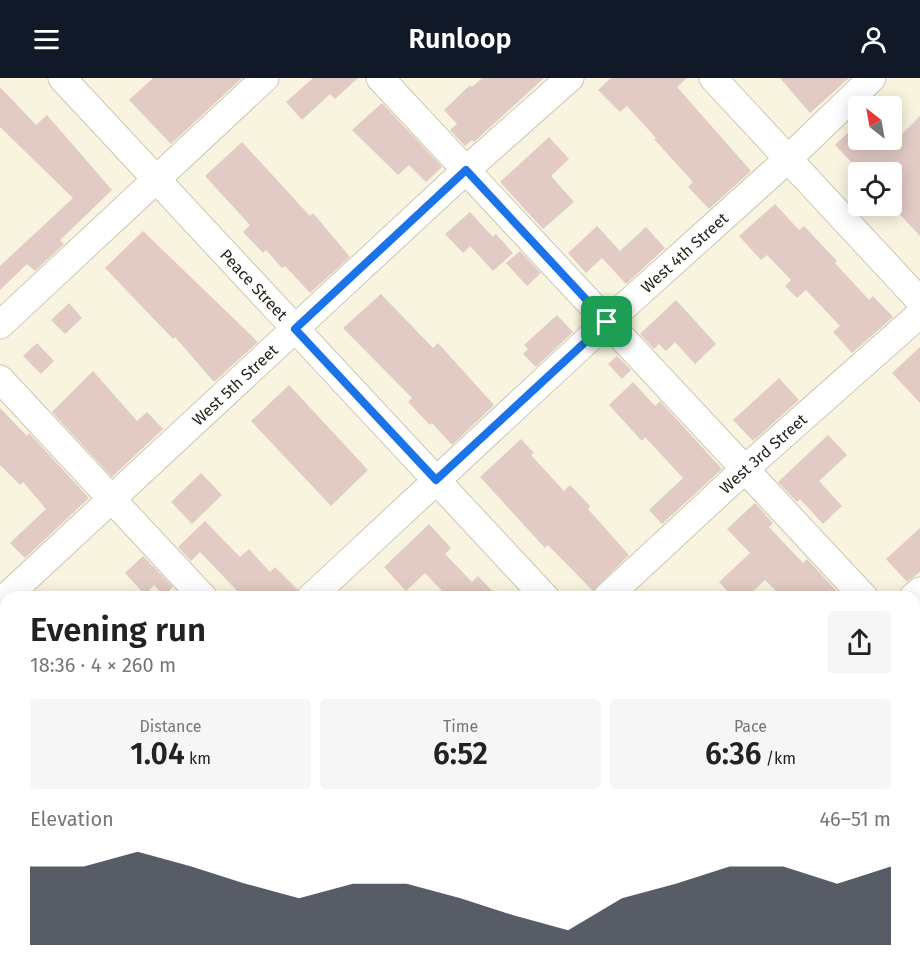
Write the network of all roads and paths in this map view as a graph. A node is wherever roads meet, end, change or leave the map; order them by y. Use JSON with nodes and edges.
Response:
{"nodes":[{"id":1,"x":62,"y":78,"type":"edge"},
{"id":2,"x":266,"y":78,"type":"edge"},
{"id":3,"x":380,"y":78,"type":"edge"},
{"id":4,"x":570,"y":78,"type":"edge"},
{"id":5,"x":713,"y":78,"type":"edge"},
{"id":6,"x":872,"y":78,"type":"edge"},
{"id":7,"x":788,"y":159,"type":"junction"},
{"id":8,"x":466,"y":170,"type":"junction"},
{"id":9,"x":156,"y":180,"type":"junction"},
{"id":10,"x":920,"y":301,"type":"edge"},
{"id":11,"x":920,"y":314,"type":"edge"},
{"id":12,"x":607,"y":322,"type":"junction"},
{"id":13,"x":0,"y":325,"type":"edge"},
{"id":14,"x":295,"y":329,"type":"junction"},
{"id":15,"x":0,"y":379,"type":"edge"},
{"id":16,"x":745,"y":469,"type":"junction"},
{"id":17,"x":436,"y":480,"type":"junction"},
{"id":18,"x":112,"y":499,"type":"junction"},
{"id":19,"x":12,"y":591,"type":"edge"},
{"id":20,"x":197,"y":591,"type":"edge"},
{"id":21,"x":317,"y":591,"type":"edge"},
{"id":22,"x":539,"y":591,"type":"edge"},
{"id":23,"x":613,"y":591,"type":"edge"},
{"id":24,"x":858,"y":591,"type":"edge"}],
"edges":[{"from":1,"to":9,"type":"street","name":"Peace Street"},
{"from":2,"to":9,"type":"street"},
{"from":3,"to":8,"type":"street"},
{"from":4,"to":8,"type":"street","name":"West 5th Street"},
{"from":5,"to":7,"type":"street"},
{"from":6,"to":7,"type":"street","name":"West 4th Street"},
{"from":7,"to":10,"type":"street"},
{"from":7,"to":12,"type":"street","name":"West 4th Street"},
{"from":8,"to":12,"type":"street"},
{"from":8,"to":14,"type":"street","name":"West 5th Street"},
{"from":9,"to":13,"type":"street"},
{"from":9,"to":14,"type":"street","name":"Peace Street"},
{"from":11,"to":16,"type":"street","name":"West 3rd Street"},
{"from":12,"to":16,"type":"street"},
{"from":12,"to":17,"type":"street","name":"West 4th Street"},
{"from":14,"to":17,"type":"street","name":"Peace Street"},
{"from":14,"to":18,"type":"street","name":"West 5th Street"},
{"from":15,"to":18,"type":"street"},
{"from":16,"to":23,"type":"street","name":"West 3rd Street"},
{"from":16,"to":24,"type":"street"},
{"from":17,"to":21,"type":"street","name":"West 4th Street"},
{"from":17,"to":22,"type":"street","name":"Peace Street"},
{"from":18,"to":19,"type":"street","name":"West 5th Street"},
{"from":18,"to":20,"type":"street"}]}
